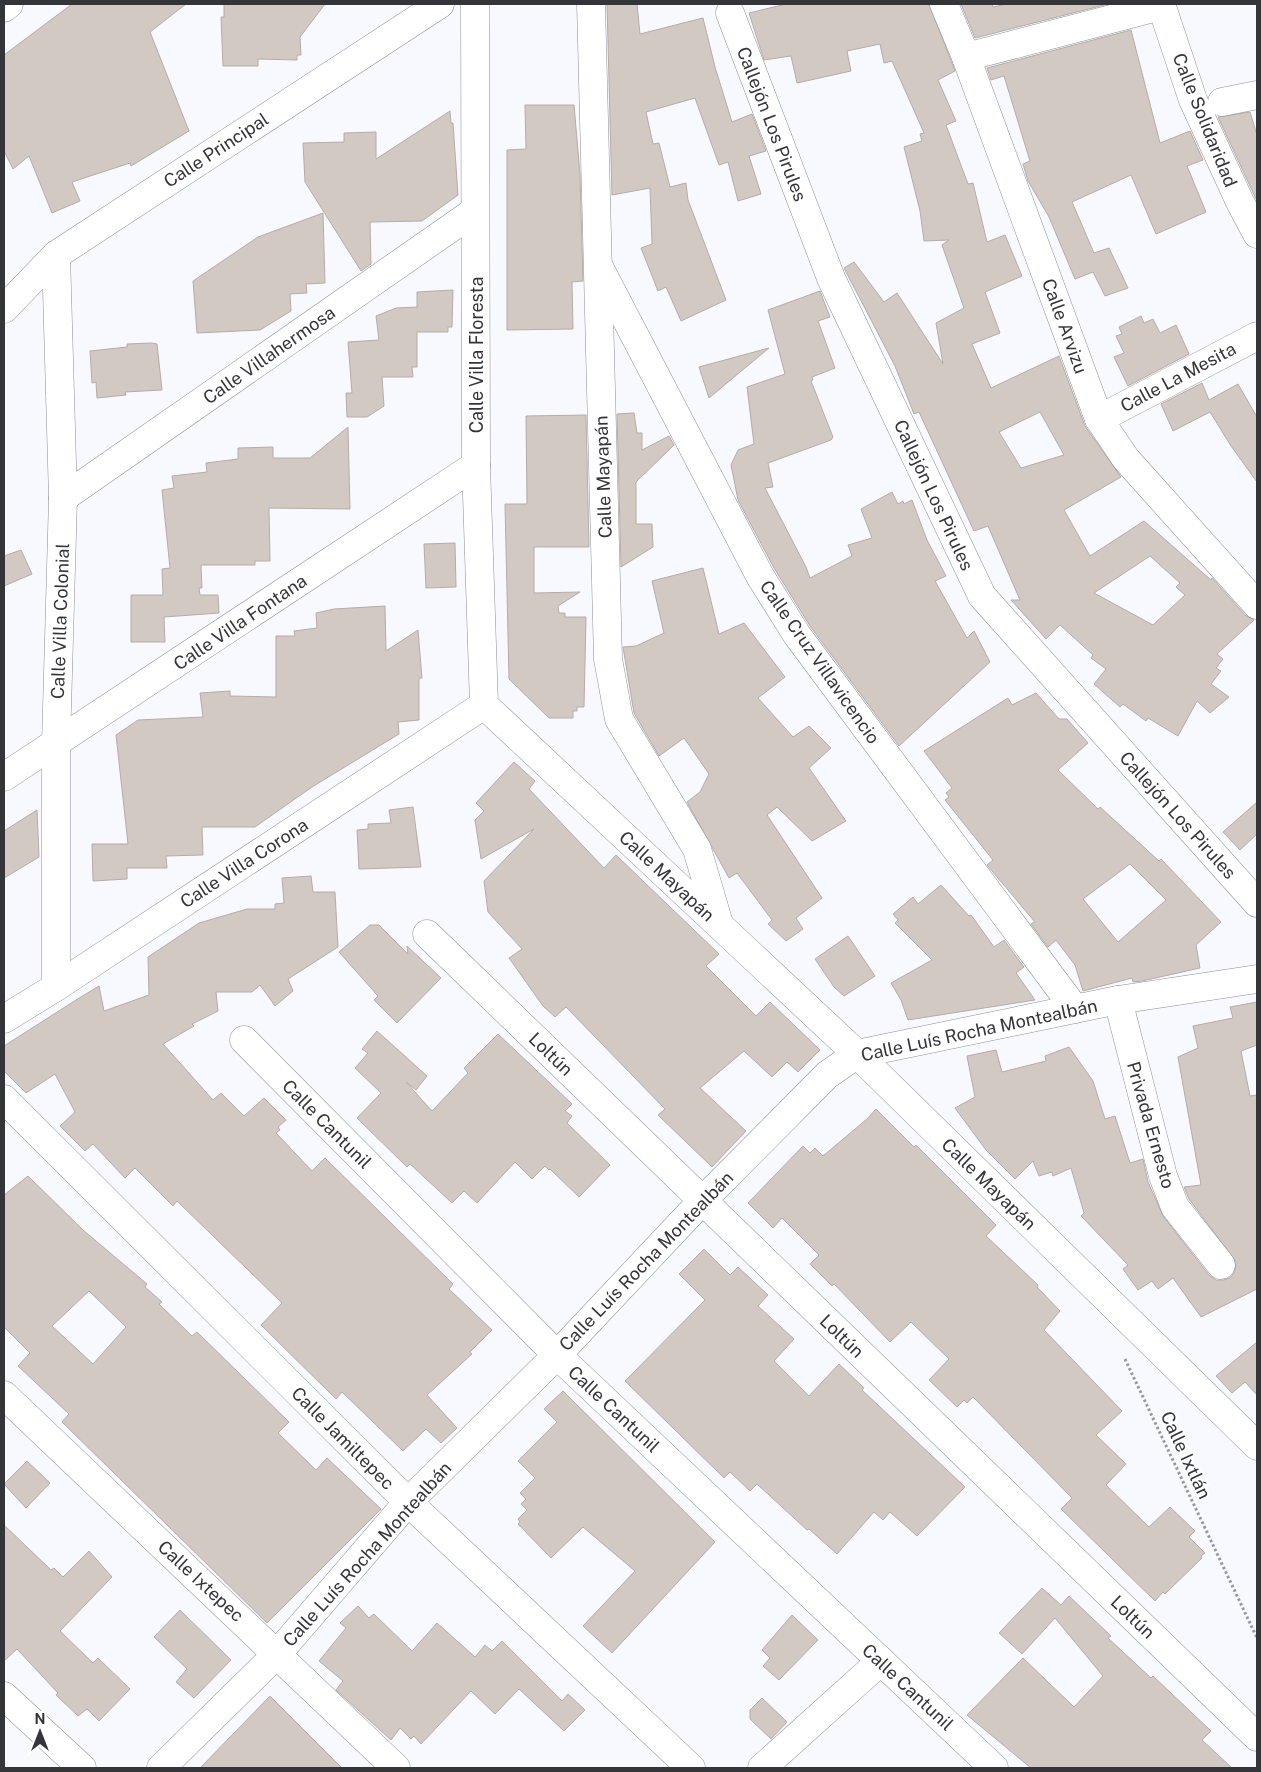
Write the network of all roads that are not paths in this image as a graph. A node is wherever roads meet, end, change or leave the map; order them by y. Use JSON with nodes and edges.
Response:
{"nodes":[{"id":1,"x":9,"y":4,"type":"edge"},
{"id":2,"x":440,"y":4,"type":"edge"},
{"id":3,"x":475,"y":4,"type":"edge"},
{"id":4,"x":591,"y":4,"type":"edge"},
{"id":5,"x":944,"y":4,"type":"edge"},
{"id":6,"x":1161,"y":5,"type":"edge"},
{"id":7,"x":4,"y":8,"type":"edge"},
{"id":8,"x":730,"y":13,"type":"dead end"},
{"id":9,"x":966,"y":57,"type":"junction"},
{"id":10,"x":1257,"y":96,"type":"edge"},
{"id":11,"x":1222,"y":102,"type":"dead end"},
{"id":12,"x":475,"y":211,"type":"junction"},
{"id":13,"x":1257,"y":234,"type":"edge"},
{"id":14,"x":56,"y":255,"type":"junction"},
{"id":15,"x":596,"y":262,"type":"junction"},
{"id":16,"x":4,"y":308,"type":"edge"},
{"id":17,"x":1257,"y":336,"type":"edge"},
{"id":18,"x":1099,"y":419,"type":"junction"},
{"id":19,"x":476,"y":465,"type":"junction"},
{"id":20,"x":63,"y":498,"type":"junction"},
{"id":21,"x":1254,"y":595,"type":"edge"},
{"id":22,"x":484,"y":706,"type":"junction"},
{"id":23,"x":56,"y":744,"type":"junction"},
{"id":24,"x":4,"y":777,"type":"edge"},
{"id":25,"x":1257,"y":903,"type":"edge"},
{"id":26,"x":719,"y":924,"type":"junction"},
{"id":27,"x":427,"y":934,"type":"dead end"},
{"id":28,"x":1257,"y":979,"type":"edge"},
{"id":29,"x":56,"y":988,"type":"junction"},
{"id":30,"x":1118,"y":1000,"type":"junction"},
{"id":31,"x":1074,"y":1009,"type":"junction"},
{"id":32,"x":4,"y":1019,"type":"edge"},
{"id":33,"x":244,"y":1040,"type":"dead end"},
{"id":34,"x":857,"y":1054,"type":"junction"},
{"id":35,"x":4,"y":1099,"type":"edge"},
{"id":36,"x":702,"y":1201,"type":"junction"},
{"id":37,"x":1220,"y":1265,"type":"dead end"},
{"id":38,"x":557,"y":1355,"type":"junction"},
{"id":39,"x":4,"y":1395,"type":"edge"},
{"id":40,"x":1257,"y":1446,"type":"edge"},
{"id":41,"x":408,"y":1502,"type":"junction"},
{"id":42,"x":278,"y":1654,"type":"junction"},
{"id":43,"x":880,"y":1661,"type":"junction"},
{"id":44,"x":4,"y":1696,"type":"edge"},
{"id":45,"x":1257,"y":1737,"type":"edge"},
{"id":46,"x":82,"y":1768,"type":"edge"},
{"id":47,"x":161,"y":1768,"type":"edge"},
{"id":48,"x":396,"y":1768,"type":"edge"},
{"id":49,"x":691,"y":1768,"type":"edge"},
{"id":50,"x":762,"y":1768,"type":"edge"},
{"id":51,"x":994,"y":1768,"type":"edge"}],
"edges":[{"from":1,"to":7,"type":"street"},
{"from":2,"to":14,"type":"street","name":"Calle Principal"},
{"from":3,"to":12,"type":"street","name":"Calle Villa Floresta"},
{"from":4,"to":15,"type":"street","name":"Calle Mayapán"},
{"from":5,"to":9,"type":"street","name":"Calle Arvizu"},
{"from":6,"to":9,"type":"street"},
{"from":6,"to":13,"type":"street","name":"Calle Solidaridad"},
{"from":8,"to":25,"type":"street","name":"Callejón Los Pirules"},
{"from":9,"to":18,"type":"street","name":"Calle Arvizu"},
{"from":10,"to":11,"type":"street"},
{"from":12,"to":19,"type":"street","name":"Calle Villa Floresta"},
{"from":12,"to":20,"type":"street","name":"Calle Villahermosa"},
{"from":14,"to":16,"type":"street","name":"Calle Principal"},
{"from":14,"to":20,"type":"street","name":"Calle Villa Colonial"},
{"from":15,"to":26,"type":"street","name":"Calle Mayapán"},
{"from":15,"to":31,"type":"street","name":"Calle Cruz Villavicencio"},
{"from":17,"to":18,"type":"street","name":"Calle La Mesita"},
{"from":18,"to":21,"type":"street","name":"Calle Arvizu"},
{"from":19,"to":22,"type":"street","name":"Calle Villa Floresta"},
{"from":19,"to":23,"type":"street","name":"Calle Villa Fontana"},
{"from":20,"to":23,"type":"street","name":"Calle Villa Colonial"},
{"from":22,"to":26,"type":"street","name":"Calle Mayapán"},
{"from":22,"to":29,"type":"street","name":"Calle Villa Corona"},
{"from":23,"to":24,"type":"street","name":"Calle Villa Fontana"},
{"from":23,"to":29,"type":"street","name":"Calle Villa Colonial"},
{"from":26,"to":34,"type":"street","name":"Calle Mayapán"},
{"from":27,"to":36,"type":"street","name":"Loltún"},
{"from":28,"to":30,"type":"street","name":"Calle Luís Rocha Montealbán"},
{"from":29,"to":32,"type":"street","name":"Calle Villa Corona"},
{"from":30,"to":31,"type":"street","name":"Calle Luís Rocha Montealbán"},
{"from":30,"to":37,"type":"street","name":"Privada Ernesto"},
{"from":31,"to":34,"type":"street","name":"Calle Luís Rocha Montealbán"},
{"from":33,"to":38,"type":"street","name":"Calle Cantunil"},
{"from":34,"to":36,"type":"street","name":"Calle Luís Rocha Montealbán"},
{"from":34,"to":40,"type":"street","name":"Calle Mayapán"},
{"from":35,"to":41,"type":"street","name":"Calle Jamiltepec"},
{"from":36,"to":38,"type":"street","name":"Calle Luís Rocha Montealbán"},
{"from":36,"to":45,"type":"street","name":"Loltún"},
{"from":38,"to":41,"type":"street","name":"Calle Luís Rocha Montealbán"},
{"from":38,"to":43,"type":"street","name":"Calle Cantunil"},
{"from":39,"to":42,"type":"street","name":"Calle Ixtepec"},
{"from":41,"to":42,"type":"street","name":"Calle Luís Rocha Montealbán"},
{"from":41,"to":49,"type":"street","name":"Calle Jamiltepec"},
{"from":42,"to":47,"type":"street","name":"Calle Luís Rocha Montealbán"},
{"from":42,"to":48,"type":"street","name":"Calle Ixtepec"},
{"from":43,"to":50,"type":"street"},
{"from":43,"to":51,"type":"street","name":"Calle Cantunil"},
{"from":44,"to":46,"type":"street"}]}
